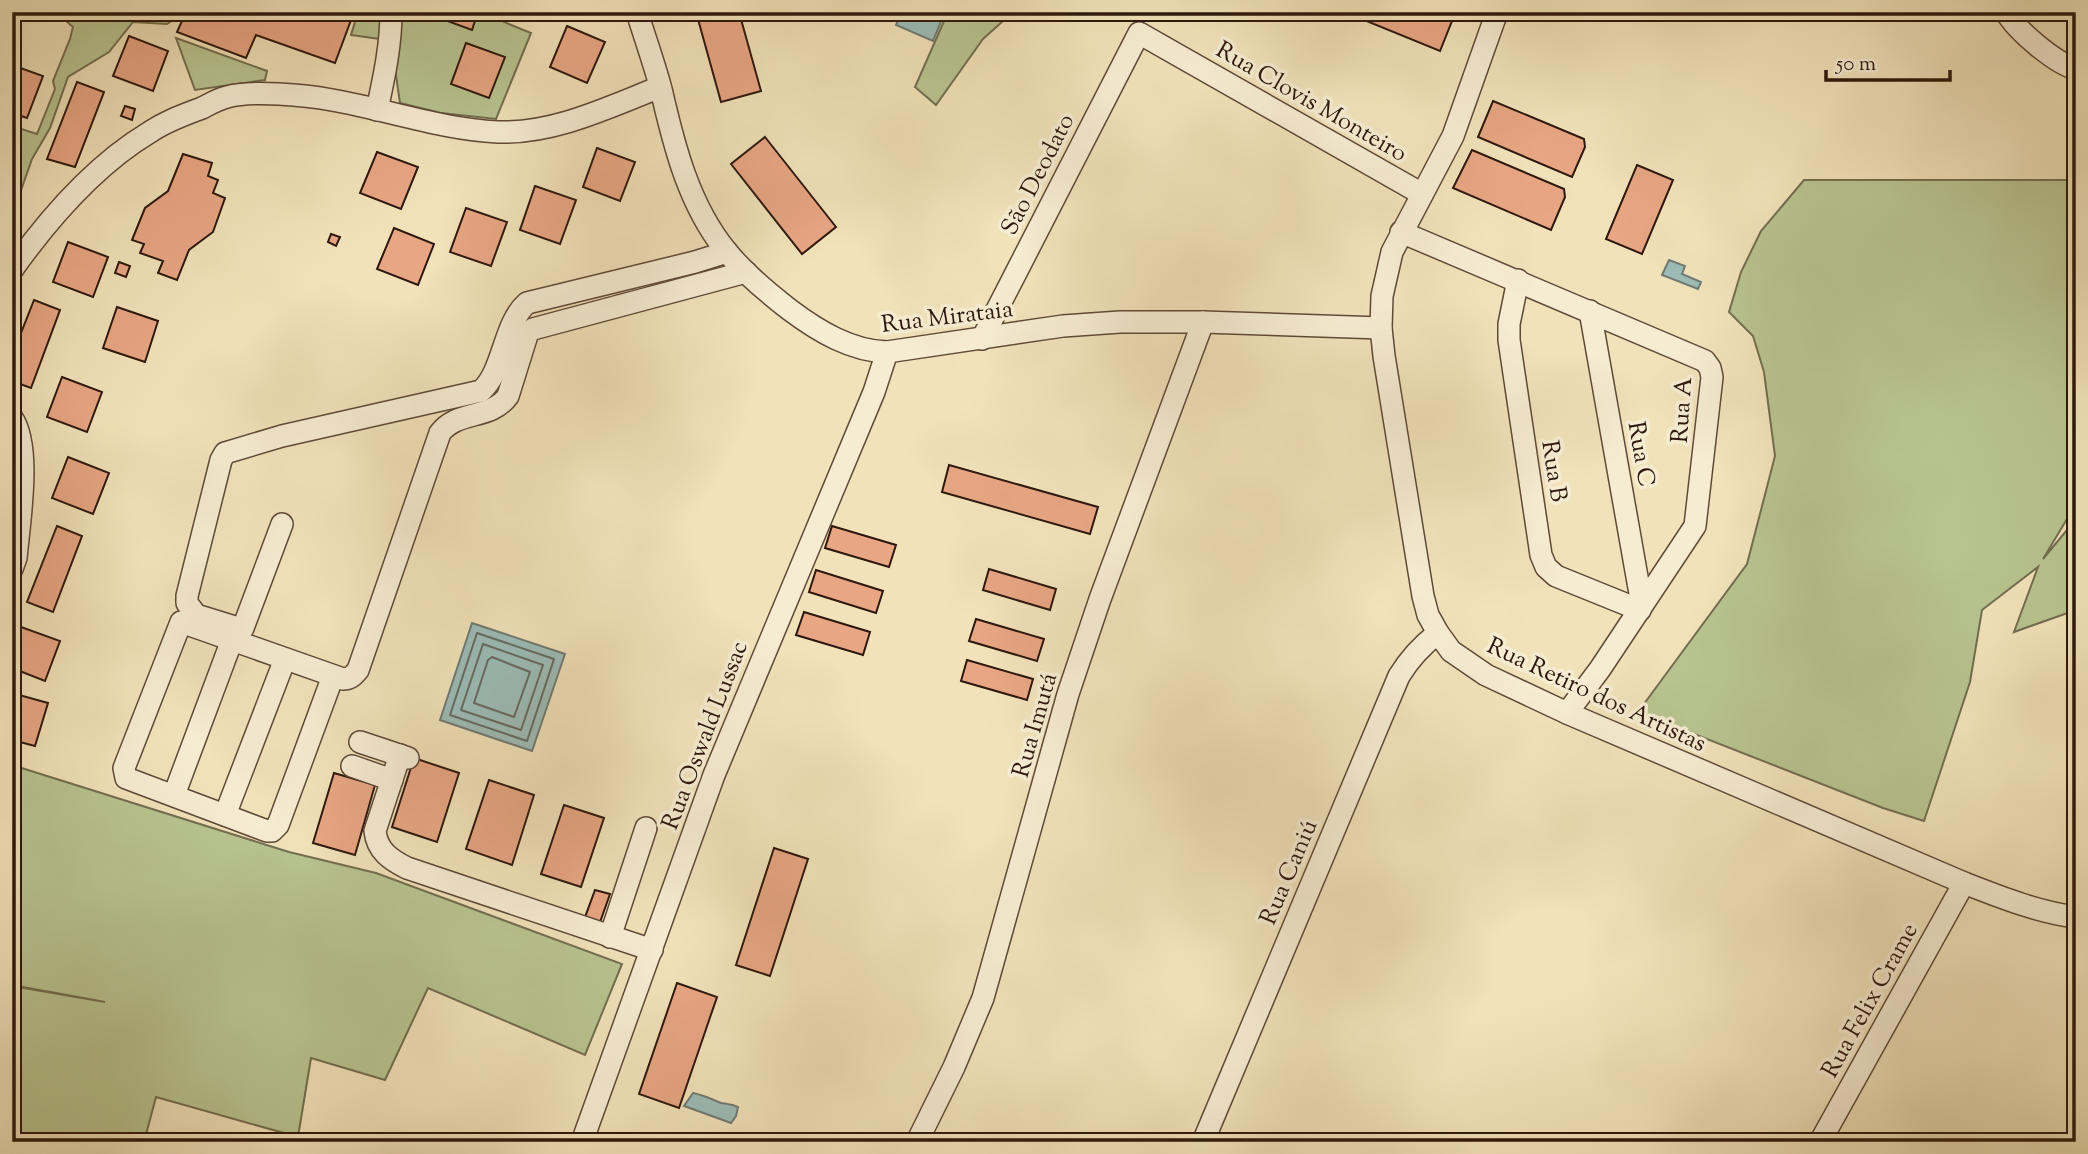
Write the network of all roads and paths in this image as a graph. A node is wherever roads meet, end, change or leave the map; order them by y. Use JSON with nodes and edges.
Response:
{"nodes":[{"id":1,"x":391,"y":12,"type":"edge"},
{"id":2,"x":637,"y":12,"type":"edge"},
{"id":3,"x":1497,"y":12,"type":"edge"},
{"id":4,"x":2006,"y":12,"type":"edge"},
{"id":5,"x":1139,"y":33,"type":"joint"},
{"id":6,"x":2076,"y":69,"type":"edge"},
{"id":7,"x":660,"y":87,"type":"junction"},
{"id":8,"x":377,"y":110,"type":"junction"},
{"id":9,"x":1422,"y":194,"type":"junction"},
{"id":10,"x":1401,"y":232,"type":"junction"},
{"id":11,"x":727,"y":252,"type":"junction"},
{"id":12,"x":12,"y":270,"type":"edge"},
{"id":13,"x":746,"y":272,"type":"junction"},
{"id":14,"x":1518,"y":280,"type":"junction"},
{"id":15,"x":1590,"y":312,"type":"junction"},
{"id":16,"x":1203,"y":322,"type":"junction"},
{"id":17,"x":1381,"y":328,"type":"junction"},
{"id":18,"x":982,"y":339,"type":"junction"},
{"id":19,"x":887,"y":352,"type":"junction"},
{"id":20,"x":12,"y":418,"type":"edge"},
{"id":21,"x":282,"y":524,"type":"dead end"},
{"id":22,"x":12,"y":569,"type":"edge"},
{"id":23,"x":1641,"y":608,"type":"junction"},
{"id":24,"x":1438,"y":634,"type":"junction"},
{"id":25,"x":232,"y":640,"type":"junction"},
{"id":26,"x":285,"y":659,"type":"junction"},
{"id":27,"x":333,"y":676,"type":"junction"},
{"id":28,"x":1567,"y":713,"type":"junction"},
{"id":29,"x":360,"y":742,"type":"dead end"},
{"id":30,"x":352,"y":766,"type":"dead end"},
{"id":31,"x":392,"y":780,"type":"junction"},
{"id":32,"x":174,"y":795,"type":"junction"},
{"id":33,"x":225,"y":815,"type":"junction"},
{"id":34,"x":646,"y":828,"type":"dead end"},
{"id":35,"x":1964,"y":883,"type":"junction"},
{"id":36,"x":2076,"y":917,"type":"edge"},
{"id":37,"x":610,"y":937,"type":"junction"},
{"id":38,"x":652,"y":950,"type":"junction"},
{"id":39,"x":582,"y":1142,"type":"edge"},
{"id":40,"x":918,"y":1142,"type":"edge"},
{"id":41,"x":1203,"y":1142,"type":"edge"},
{"id":42,"x":1820,"y":1142,"type":"edge"}],
"edges":[{"from":1,"to":8,"type":"street"},
{"from":2,"to":7,"type":"street","name":"Rua Mirataia"},
{"from":3,"to":9,"type":"street","name":"Rua Retiro dos Artistas"},
{"from":4,"to":6,"type":"street"},
{"from":5,"to":9,"type":"street","name":"Rua Clovis Monteiro"},
{"from":5,"to":18,"type":"street","name":"São Deodato"},
{"from":7,"to":8,"type":"street"},
{"from":7,"to":11,"type":"street","name":"Rua Mirataia"},
{"from":8,"to":12,"type":"street"},
{"from":9,"to":10,"type":"street","name":"Rua Retiro dos Artistas"},
{"from":10,"to":14,"type":"street","name":"Rua A"},
{"from":10,"to":17,"type":"street","name":"Rua Retiro dos Artistas"},
{"from":11,"to":13,"type":"street","name":"Rua Mirataia"},
{"from":11,"to":21,"type":"street"},
{"from":13,"to":19,"type":"street","name":"Rua Mirataia"},
{"from":13,"to":27,"type":"street"},
{"from":14,"to":15,"type":"street","name":"Rua A"},
{"from":14,"to":23,"type":"street","name":"Rua B"},
{"from":15,"to":23,"type":"street","name":"Rua C"},
{"from":15,"to":23,"type":"street","name":"Rua A"},
{"from":16,"to":17,"type":"street","name":"Rua Mirataia"},
{"from":16,"to":18,"type":"street","name":"Rua Mirataia"},
{"from":16,"to":40,"type":"street","name":"Rua Imutá"},
{"from":17,"to":24,"type":"street","name":"Rua Retiro dos Artistas"},
{"from":18,"to":19,"type":"street","name":"Rua Mirataia"},
{"from":19,"to":38,"type":"street","name":"Rua Oswald Lussac"},
{"from":20,"to":22,"type":"street"},
{"from":23,"to":28,"type":"street","name":"Rua A"},
{"from":24,"to":28,"type":"street","name":"Rua Retiro dos Artistas"},
{"from":24,"to":41,"type":"street","name":"Rua Caniú"},
{"from":25,"to":26,"type":"street"},
{"from":25,"to":32,"type":"street"},
{"from":25,"to":32,"type":"street"},
{"from":26,"to":27,"type":"street"},
{"from":26,"to":33,"type":"street"},
{"from":27,"to":33,"type":"street"},
{"from":28,"to":35,"type":"street","name":"Rua Retiro dos Artistas"},
{"from":29,"to":31,"type":"street"},
{"from":30,"to":31,"type":"street"},
{"from":31,"to":37,"type":"street"},
{"from":32,"to":33,"type":"street"},
{"from":34,"to":37,"type":"street"},
{"from":35,"to":36,"type":"street","name":"Rua Retiro dos Artistas"},
{"from":35,"to":42,"type":"street","name":"Rua Felix Crame"},
{"from":37,"to":38,"type":"street"},
{"from":38,"to":39,"type":"street","name":"Rua Oswald Lussac"}]}
